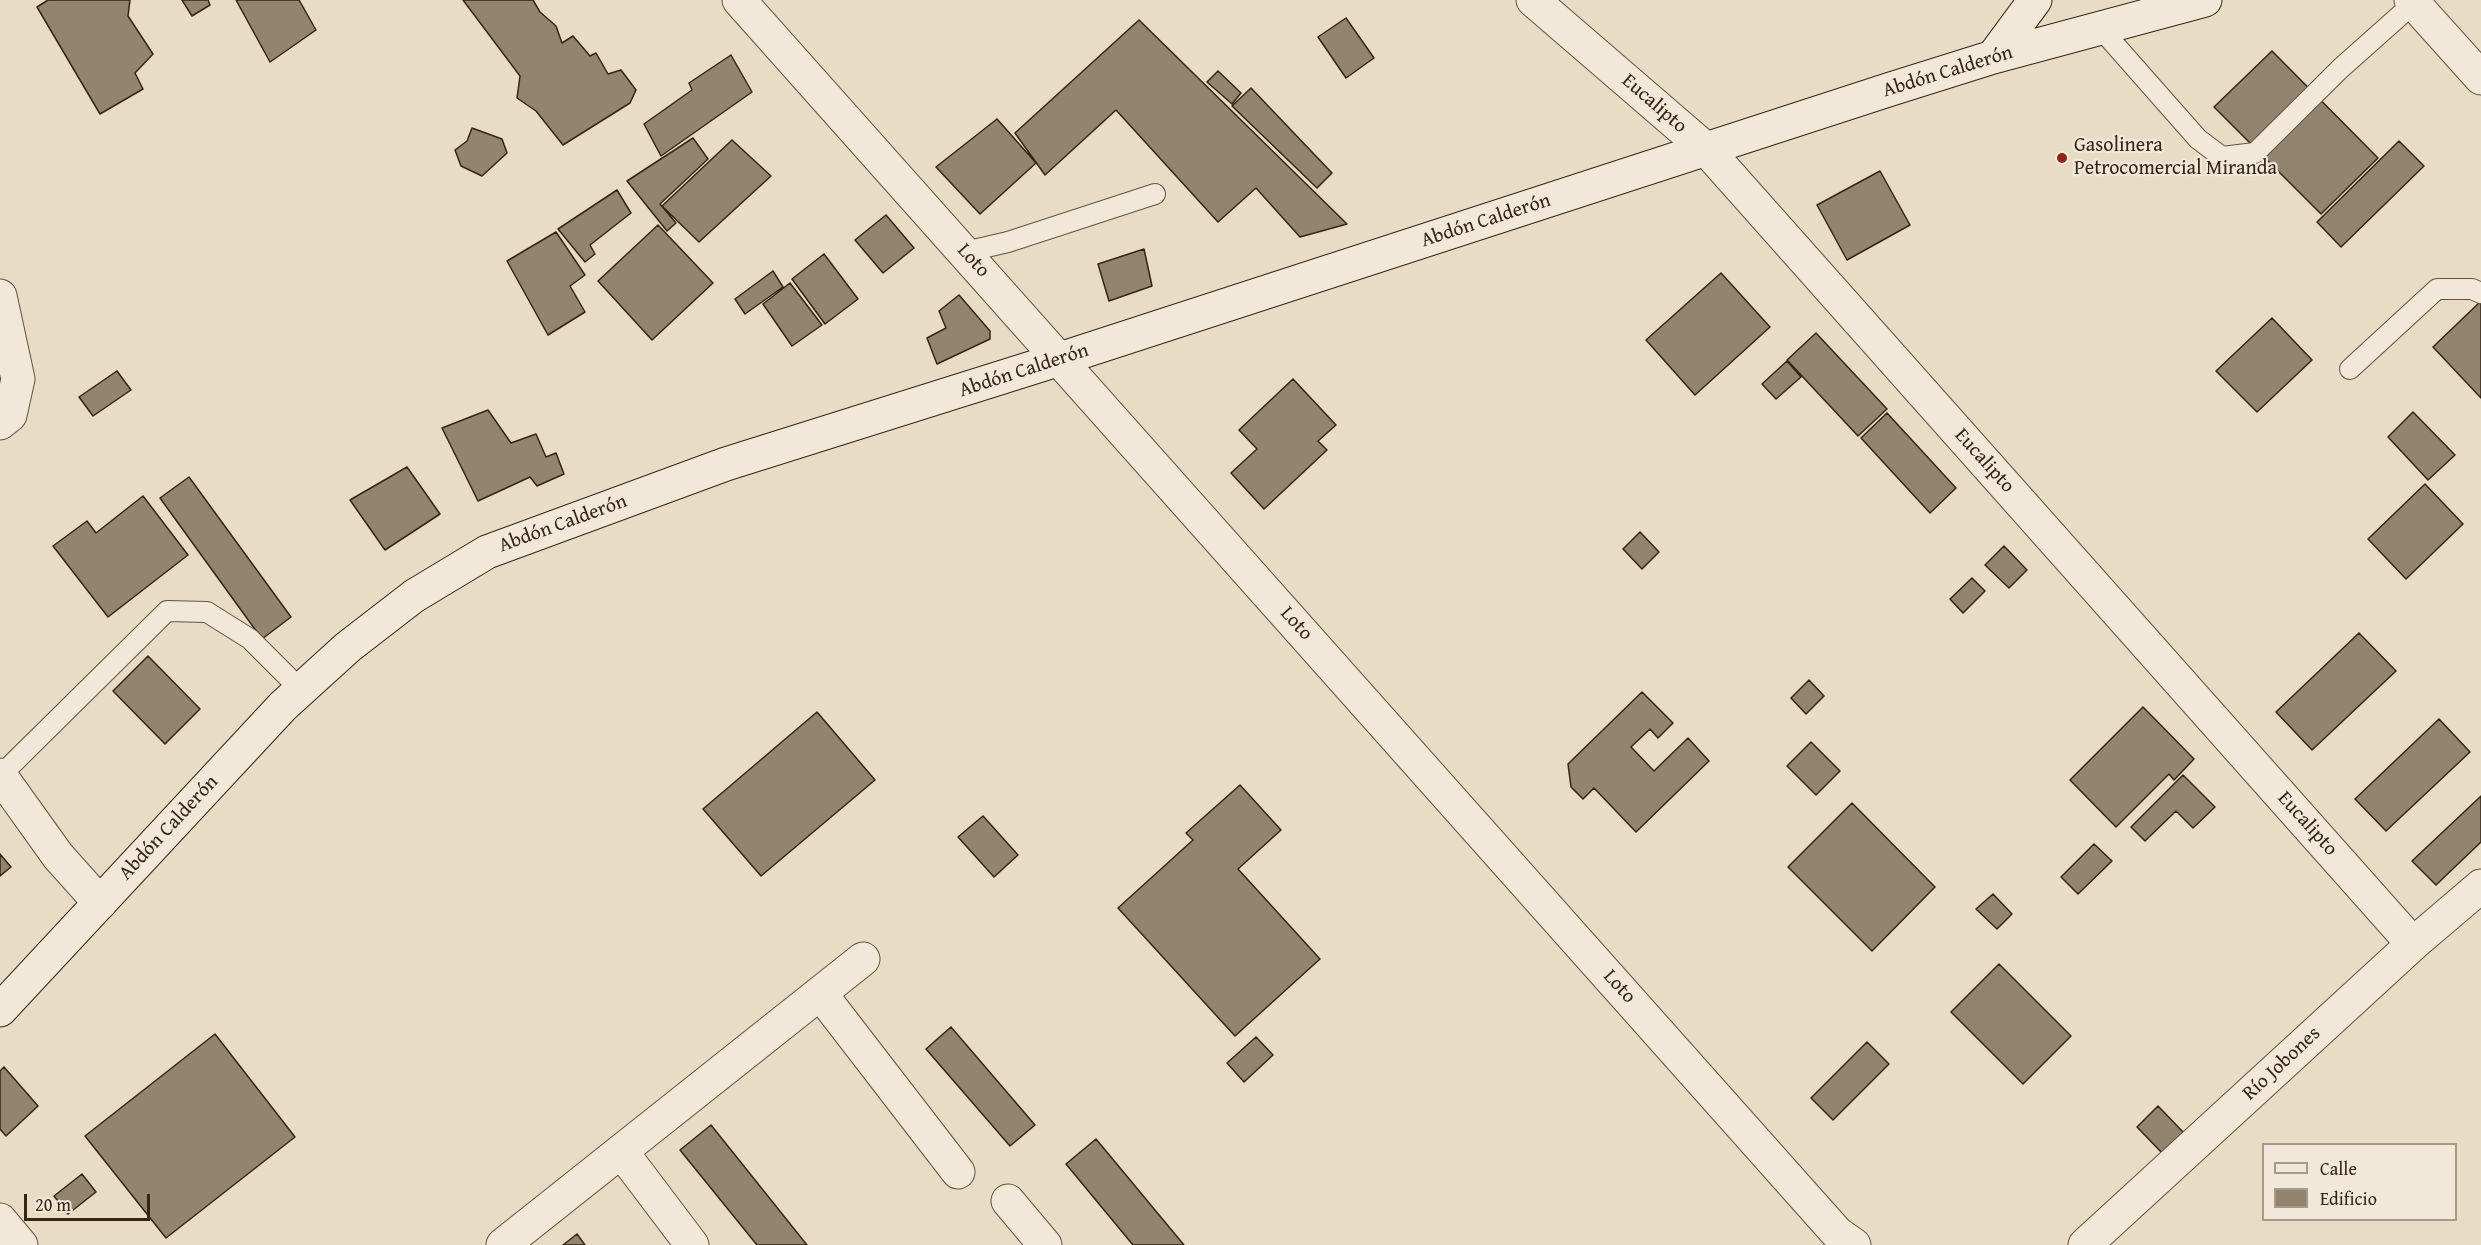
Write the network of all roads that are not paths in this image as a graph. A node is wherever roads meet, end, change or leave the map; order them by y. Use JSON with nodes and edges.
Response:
{"nodes":[{"id":1,"x":740,"y":0,"type":"edge"},
{"id":2,"x":1533,"y":0,"type":"edge"},
{"id":3,"x":2035,"y":0,"type":"edge"},
{"id":4,"x":2205,"y":0,"type":"edge"},
{"id":5,"x":2413,"y":2,"type":"edge"},
{"id":6,"x":2101,"y":29,"type":"junction"},
{"id":7,"x":1993,"y":57,"type":"junction"},
{"id":8,"x":2481,"y":78,"type":"edge"},
{"id":9,"x":1707,"y":150,"type":"junction"},
{"id":10,"x":1155,"y":194,"type":"dead end"},
{"id":11,"x":965,"y":252,"type":"junction"},
{"id":12,"x":2481,"y":293,"type":"edge"},
{"id":13,"x":0,"y":296,"type":"edge"},
{"id":14,"x":1060,"y":359,"type":"junction"},
{"id":15,"x":2350,"y":369,"type":"dead end"},
{"id":16,"x":0,"y":423,"type":"edge"},
{"id":17,"x":301,"y":690,"type":"junction"},
{"id":18,"x":0,"y":776,"type":"edge"},
{"id":19,"x":2481,"y":886,"type":"edge"},
{"id":20,"x":100,"y":903,"type":"junction"},
{"id":21,"x":2414,"y":944,"type":"junction"},
{"id":22,"x":863,"y":959,"type":"dead end"},
{"id":23,"x":819,"y":993,"type":"junction"},
{"id":24,"x":0,"y":1010,"type":"edge"},
{"id":25,"x":621,"y":1150,"type":"junction"},
{"id":26,"x":958,"y":1172,"type":"dead end"},
{"id":27,"x":1008,"y":1201,"type":"dead end"},
{"id":28,"x":0,"y":1220,"type":"edge"},
{"id":29,"x":21,"y":1245,"type":"edge"},
{"id":30,"x":502,"y":1245,"type":"edge"},
{"id":31,"x":692,"y":1245,"type":"edge"},
{"id":32,"x":1046,"y":1245,"type":"edge"},
{"id":33,"x":1854,"y":1245,"type":"edge"},
{"id":34,"x":2085,"y":1245,"type":"edge"}],
"edges":[{"from":1,"to":11,"type":"street","name":"Loto"},
{"from":2,"to":9,"type":"street","name":"Eucalipto"},
{"from":3,"to":7,"type":"street"},
{"from":4,"to":6,"type":"street","name":"Abdón Calderón"},
{"from":5,"to":6,"type":"lane"},
{"from":5,"to":8,"type":"street"},
{"from":6,"to":7,"type":"street","name":"Abdón Calderón"},
{"from":7,"to":9,"type":"street","name":"Abdón Calderón"},
{"from":9,"to":14,"type":"street","name":"Abdón Calderón"},
{"from":9,"to":21,"type":"street","name":"Eucalipto"},
{"from":10,"to":11,"type":"lane"},
{"from":11,"to":14,"type":"street","name":"Loto"},
{"from":12,"to":15,"type":"lane"},
{"from":13,"to":16,"type":"street"},
{"from":14,"to":17,"type":"street","name":"Abdón Calderón"},
{"from":14,"to":33,"type":"street","name":"Loto"},
{"from":17,"to":18,"type":"lane"},
{"from":17,"to":20,"type":"street","name":"Abdón Calderón"},
{"from":18,"to":20,"type":"street"},
{"from":19,"to":21,"type":"street","name":"Río Jobones"},
{"from":20,"to":24,"type":"street","name":"Abdón Calderón"},
{"from":21,"to":34,"type":"street","name":"Río Jobones"},
{"from":22,"to":23,"type":"street"},
{"from":23,"to":25,"type":"street"},
{"from":23,"to":26,"type":"street"},
{"from":25,"to":30,"type":"street"},
{"from":25,"to":31,"type":"street"},
{"from":27,"to":32,"type":"street"},
{"from":28,"to":29,"type":"street"}]}
